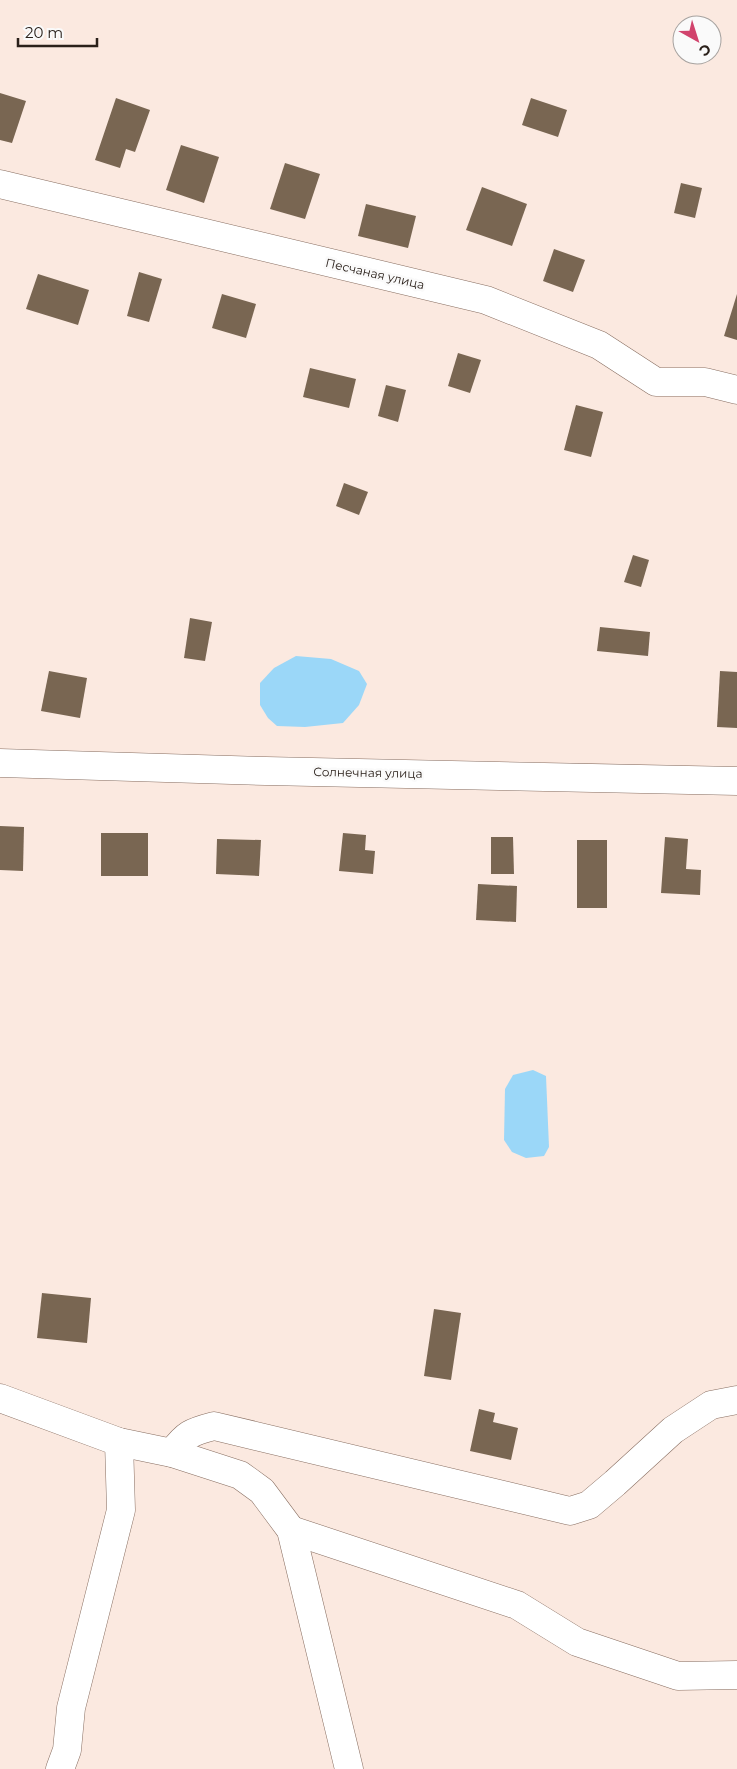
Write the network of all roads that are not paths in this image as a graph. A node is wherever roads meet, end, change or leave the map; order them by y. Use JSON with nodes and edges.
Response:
{"nodes":[{"id":1,"x":0,"y":184,"type":"edge"},
{"id":2,"x":737,"y":390,"type":"edge"},
{"id":3,"x":0,"y":763,"type":"edge"},
{"id":4,"x":737,"y":781,"type":"edge"},
{"id":5,"x":0,"y":1398,"type":"edge"},
{"id":6,"x":737,"y":1400,"type":"edge"},
{"id":7,"x":119,"y":1442,"type":"junction"},
{"id":8,"x":172,"y":1453,"type":"junction"},
{"id":9,"x":291,"y":1530,"type":"junction"},
{"id":10,"x":737,"y":1675,"type":"edge"},
{"id":11,"x":60,"y":1769,"type":"edge"},
{"id":12,"x":349,"y":1769,"type":"edge"}],
"edges":[{"from":1,"to":2,"type":"street","name":"Песчаная улица"},
{"from":3,"to":4,"type":"street","name":"Солнечная улица"},
{"from":5,"to":7,"type":"street"},
{"from":6,"to":8,"type":"street"},
{"from":7,"to":8,"type":"street"},
{"from":7,"to":11,"type":"street"},
{"from":8,"to":9,"type":"street"},
{"from":9,"to":10,"type":"street"},
{"from":9,"to":12,"type":"street"}]}
